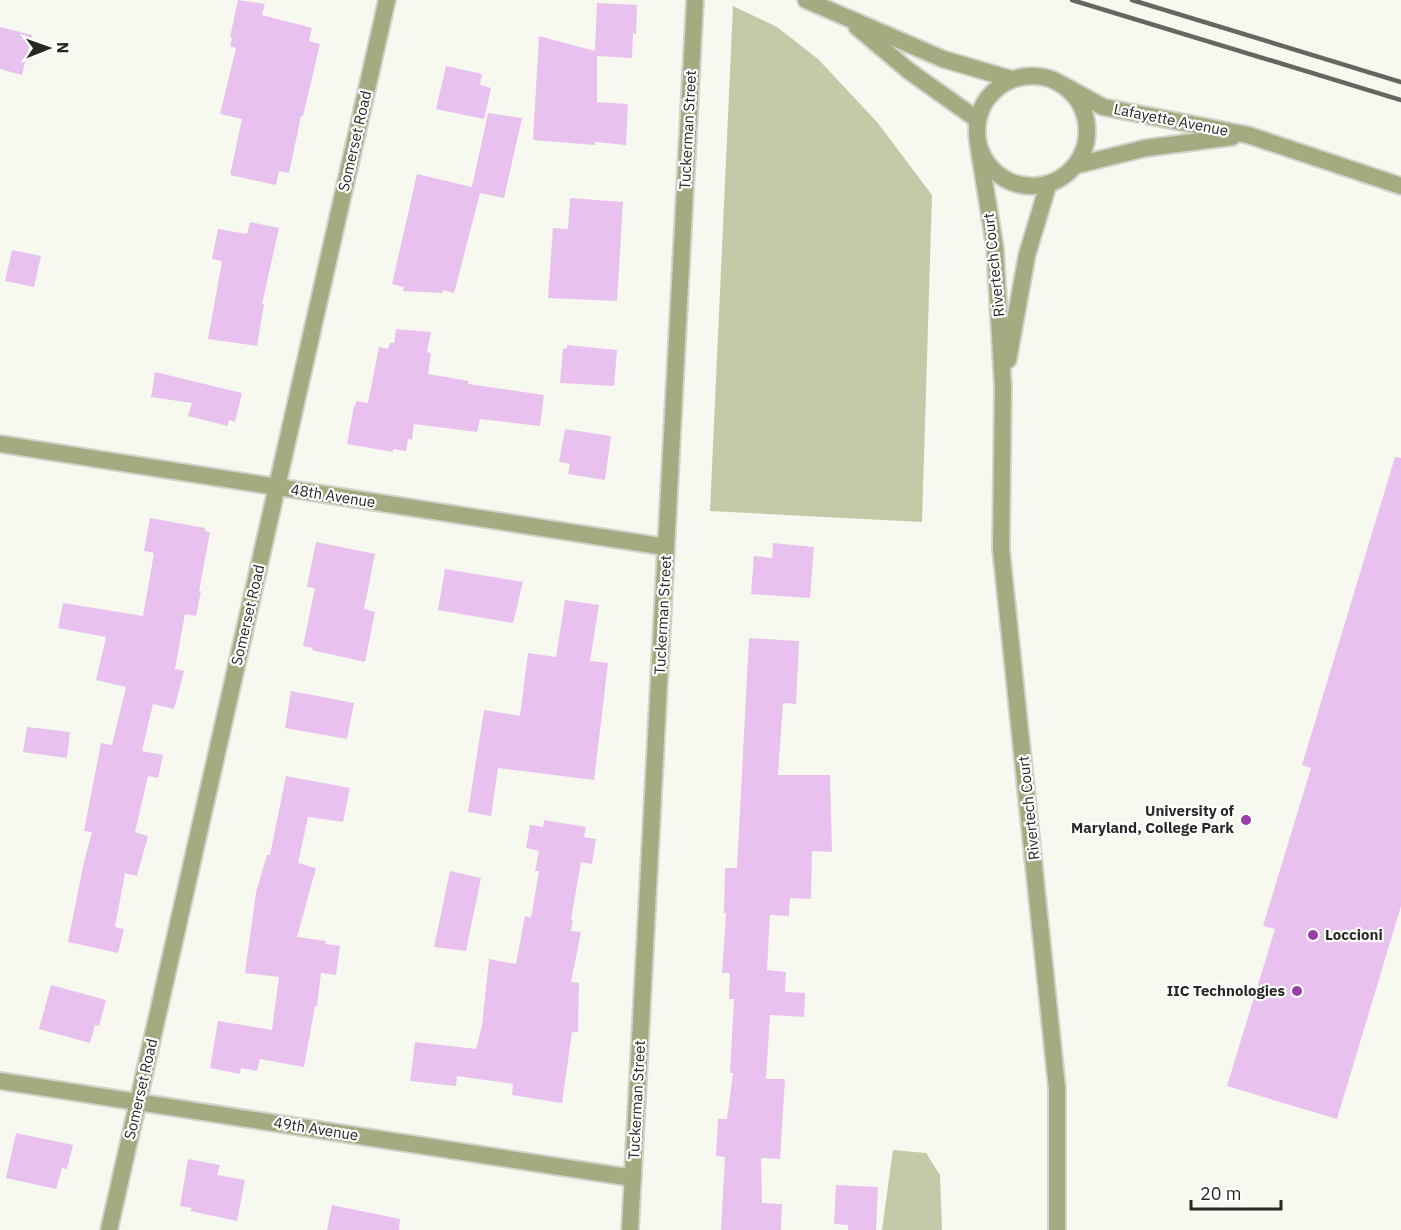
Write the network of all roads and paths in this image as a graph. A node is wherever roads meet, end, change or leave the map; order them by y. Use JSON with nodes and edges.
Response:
{"nodes":[{"id":1,"x":387,"y":0,"type":"edge"},
{"id":2,"x":695,"y":0,"type":"edge"},
{"id":3,"x":806,"y":0,"type":"edge"},
{"id":4,"x":843,"y":15,"type":"junction"},
{"id":5,"x":1011,"y":79,"type":"junction"},
{"id":6,"x":1063,"y":85,"type":"junction"},
{"id":7,"x":978,"y":120,"type":"junction"},
{"id":8,"x":1248,"y":135,"type":"junction"},
{"id":9,"x":978,"y":143,"type":"junction"},
{"id":10,"x":1077,"y":165,"type":"junction"},
{"id":11,"x":1048,"y":184,"type":"junction"},
{"id":12,"x":1401,"y":186,"type":"edge"},
{"id":13,"x":1003,"y":387,"type":"junction"},
{"id":14,"x":0,"y":444,"type":"edge"},
{"id":15,"x":277,"y":487,"type":"junction"},
{"id":16,"x":666,"y":547,"type":"junction"},
{"id":17,"x":0,"y":1081,"type":"edge"},
{"id":18,"x":138,"y":1102,"type":"junction"},
{"id":19,"x":633,"y":1178,"type":"junction"},
{"id":20,"x":109,"y":1230,"type":"edge"},
{"id":21,"x":630,"y":1230,"type":"edge"},
{"id":22,"x":1057,"y":1230,"type":"edge"}],
"edges":[{"from":1,"to":15,"type":"street","name":"Somerset Road"},
{"from":2,"to":16,"type":"street","name":"Tuckerman Street"},
{"from":3,"to":4,"type":"street"},
{"from":4,"to":5,"type":"street"},
{"from":4,"to":7,"type":"street"},
{"from":5,"to":6,"type":"street"},
{"from":5,"to":7,"type":"street"},
{"from":6,"to":8,"type":"street","name":"Lafayette Avenue"},
{"from":6,"to":10,"type":"street"},
{"from":7,"to":9,"type":"street"},
{"from":8,"to":10,"type":"street","name":"Lafayette Avenue"},
{"from":8,"to":12,"type":"street","name":"Lafayette Avenue"},
{"from":9,"to":11,"type":"street"},
{"from":9,"to":13,"type":"street","name":"Rivertech Court"},
{"from":10,"to":11,"type":"street"},
{"from":11,"to":13,"type":"street","name":"Rivertech Court"},
{"from":13,"to":22,"type":"street","name":"Rivertech Court"},
{"from":14,"to":15,"type":"street","name":"48th Avenue"},
{"from":15,"to":16,"type":"street","name":"48th Avenue"},
{"from":15,"to":18,"type":"street","name":"Somerset Road"},
{"from":16,"to":19,"type":"street","name":"Tuckerman Street"},
{"from":17,"to":18,"type":"street","name":"49th Avenue"},
{"from":18,"to":19,"type":"street","name":"49th Avenue"},
{"from":18,"to":20,"type":"street","name":"Somerset Road"},
{"from":19,"to":21,"type":"street","name":"Tuckerman Street"}]}
